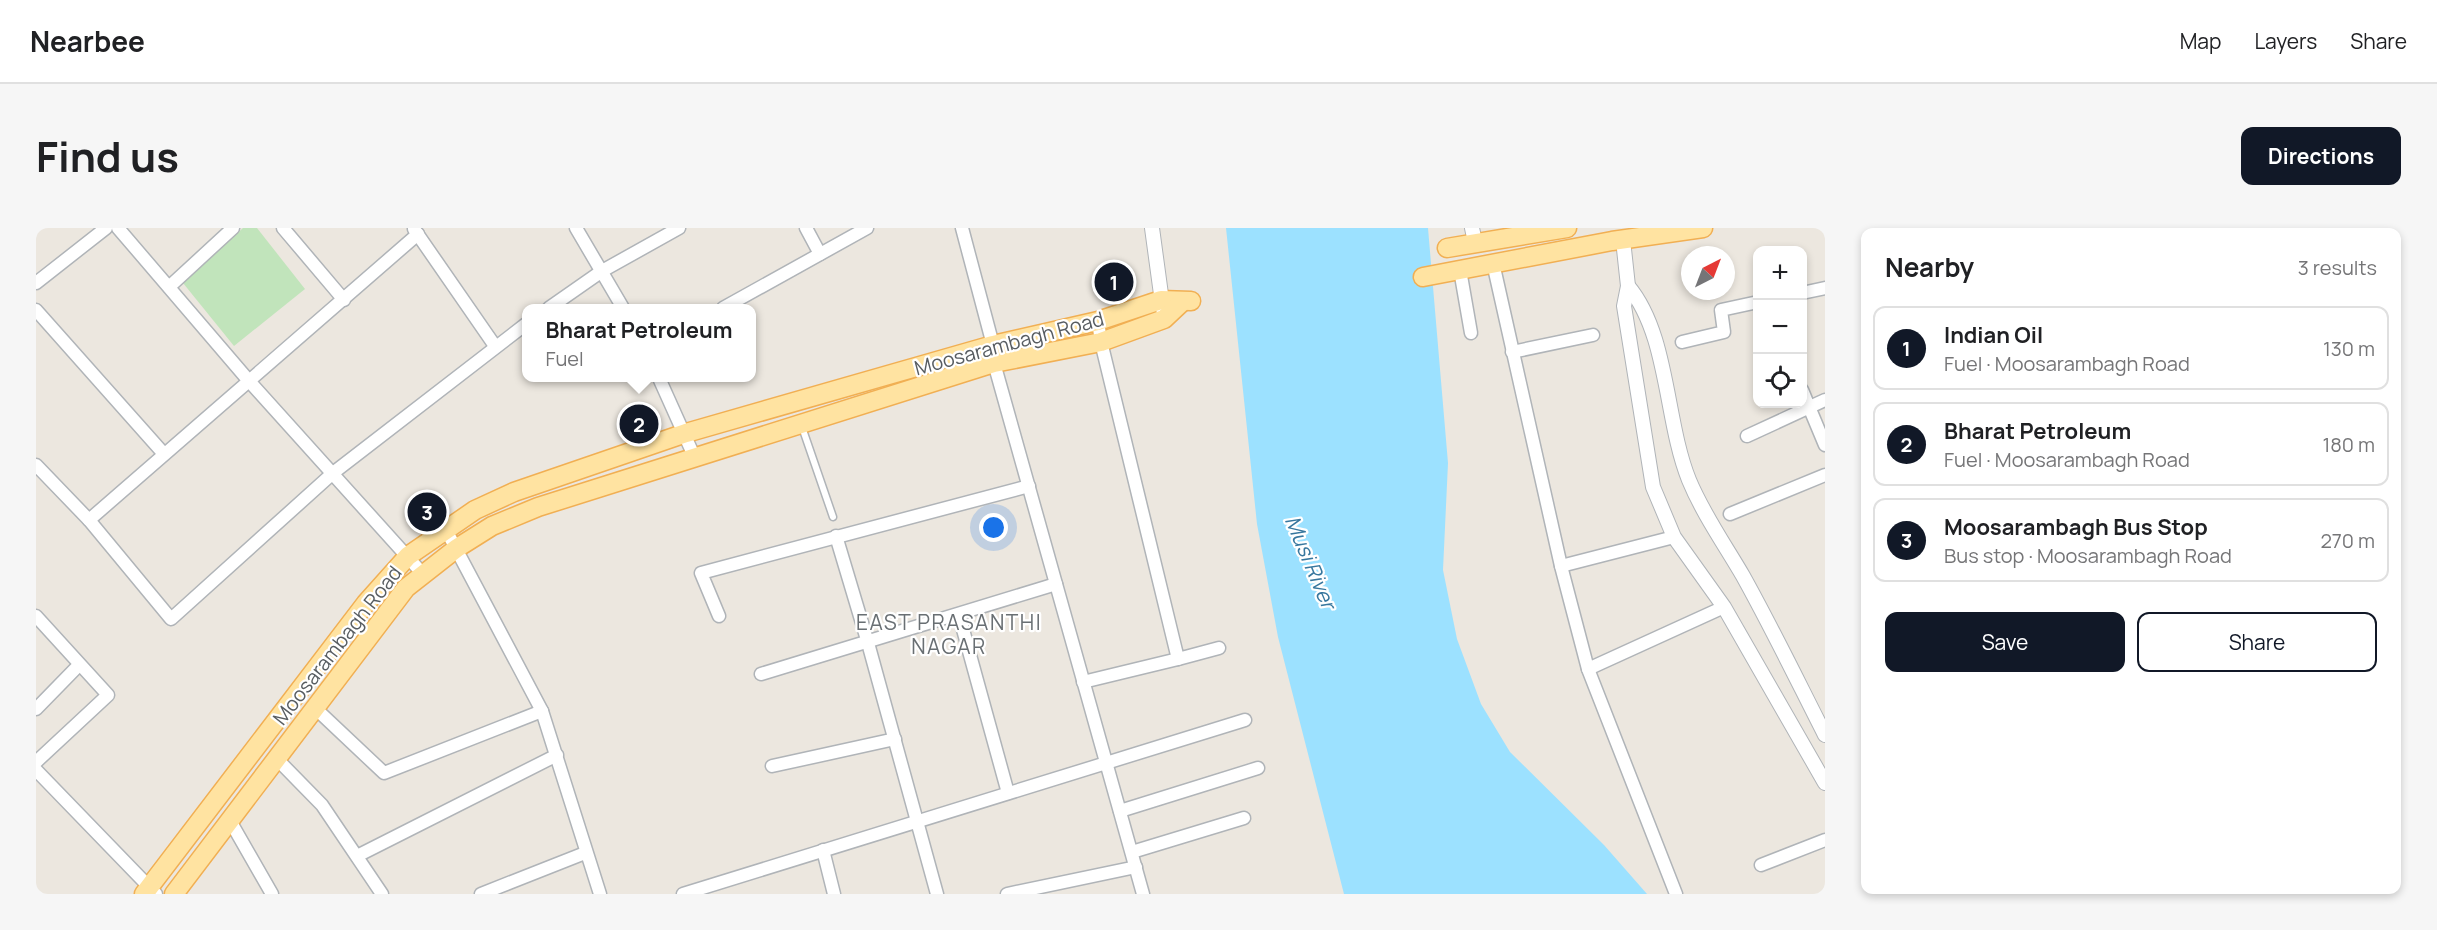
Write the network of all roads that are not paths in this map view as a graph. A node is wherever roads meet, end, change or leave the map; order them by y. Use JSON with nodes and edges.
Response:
{"nodes":[{"id":1,"x":106,"y":228,"type":"edge"},
{"id":2,"x":118,"y":228,"type":"edge"},
{"id":3,"x":233,"y":228,"type":"edge"},
{"id":4,"x":284,"y":228,"type":"edge"},
{"id":5,"x":576,"y":228,"type":"edge"},
{"id":6,"x":679,"y":228,"type":"edge"},
{"id":7,"x":806,"y":228,"type":"edge"},
{"id":8,"x":867,"y":228,"type":"edge"},
{"id":9,"x":962,"y":228,"type":"edge"},
{"id":10,"x":1152,"y":228,"type":"edge"},
{"id":11,"x":1567,"y":228,"type":"edge"},
{"id":12,"x":1703,"y":228,"type":"edge"},
{"id":13,"x":416,"y":231,"type":"edge"},
{"id":14,"x":1473,"y":235,"type":"edge"},
{"id":15,"x":1623,"y":240,"type":"junction"},
{"id":16,"x":1447,"y":248,"type":"dead end"},
{"id":17,"x":820,"y":254,"type":"junction"},
{"id":18,"x":1492,"y":263,"type":"junction"},
{"id":19,"x":1460,"y":270,"type":"junction"},
{"id":20,"x":602,"y":271,"type":"junction"},
{"id":21,"x":1423,"y":277,"type":"dead end"},
{"id":22,"x":36,"y":284,"type":"edge"},
{"id":23,"x":1628,"y":286,"type":"junction"},
{"id":24,"x":169,"y":287,"type":"junction"},
{"id":25,"x":1825,"y":288,"type":"edge"},
{"id":26,"x":1807,"y":292,"type":"edge"},
{"id":27,"x":344,"y":300,"type":"junction"},
{"id":28,"x":1186,"y":302,"type":"dead end"},
{"id":29,"x":556,"y":304,"type":"edge"},
{"id":30,"x":620,"y":304,"type":"edge"},
{"id":31,"x":732,"y":304,"type":"edge"},
{"id":32,"x":1753,"y":304,"type":"edge"},
{"id":33,"x":36,"y":310,"type":"edge"},
{"id":34,"x":1163,"y":310,"type":"junction"},
{"id":35,"x":1098,"y":321,"type":"junction"},
{"id":36,"x":522,"y":327,"type":"edge"},
{"id":37,"x":1471,"y":333,"type":"dead end"},
{"id":38,"x":1593,"y":335,"type":"dead end"},
{"id":39,"x":1101,"y":342,"type":"junction"},
{"id":40,"x":1682,"y":342,"type":"dead end"},
{"id":41,"x":495,"y":346,"type":"junction"},
{"id":42,"x":1512,"y":352,"type":"junction"},
{"id":43,"x":994,"y":354,"type":"junction"},
{"id":44,"x":249,"y":381,"type":"junction"},
{"id":45,"x":661,"y":382,"type":"edge"},
{"id":46,"x":1825,"y":400,"type":"edge"},
{"id":47,"x":1807,"y":404,"type":"edge"},
{"id":48,"x":1808,"y":407,"type":"junction"},
{"id":49,"x":800,"y":422,"type":"junction"},
{"id":50,"x":686,"y":433,"type":"junction"},
{"id":51,"x":1747,"y":436,"type":"dead end"},
{"id":52,"x":1825,"y":445,"type":"edge"},
{"id":53,"x":164,"y":454,"type":"junction"},
{"id":54,"x":694,"y":456,"type":"junction"},
{"id":55,"x":36,"y":465,"type":"edge"},
{"id":56,"x":333,"y":473,"type":"junction"},
{"id":57,"x":1825,"y":475,"type":"edge"},
{"id":58,"x":1029,"y":486,"type":"junction"},
{"id":59,"x":1731,"y":514,"type":"dead end"},
{"id":60,"x":833,"y":517,"type":"dead end"},
{"id":61,"x":88,"y":520,"type":"junction"},
{"id":62,"x":445,"y":528,"type":"junction"},
{"id":63,"x":836,"y":536,"type":"junction"},
{"id":64,"x":1674,"y":537,"type":"junction"},
{"id":65,"x":457,"y":548,"type":"junction"},
{"id":66,"x":408,"y":556,"type":"junction"},
{"id":67,"x":1561,"y":566,"type":"junction"},
{"id":68,"x":422,"y":573,"type":"junction"},
{"id":69,"x":1056,"y":584,"type":"junction"},
{"id":70,"x":1724,"y":607,"type":"junction"},
{"id":71,"x":959,"y":615,"type":"junction"},
{"id":72,"x":36,"y":616,"type":"edge"},
{"id":73,"x":719,"y":616,"type":"dead end"},
{"id":74,"x":868,"y":643,"type":"junction"},
{"id":75,"x":1219,"y":648,"type":"dead end"},
{"id":76,"x":1178,"y":659,"type":"junction"},
{"id":77,"x":79,"y":665,"type":"junction"},
{"id":78,"x":1588,"y":669,"type":"junction"},
{"id":79,"x":761,"y":674,"type":"dead end"},
{"id":80,"x":1083,"y":682,"type":"junction"},
{"id":81,"x":314,"y":707,"type":"junction"},
{"id":82,"x":36,"y":709,"type":"edge"},
{"id":83,"x":542,"y":711,"type":"junction"},
{"id":84,"x":1245,"y":720,"type":"dead end"},
{"id":85,"x":1825,"y":735,"type":"edge"},
{"id":86,"x":895,"y":739,"type":"junction"},
{"id":87,"x":558,"y":755,"type":"junction"},
{"id":88,"x":276,"y":758,"type":"junction"},
{"id":89,"x":36,"y":762,"type":"edge"},
{"id":90,"x":1106,"y":762,"type":"junction"},
{"id":91,"x":772,"y":766,"type":"dead end"},
{"id":92,"x":1258,"y":768,"type":"dead end"},
{"id":93,"x":36,"y":770,"type":"edge"},
{"id":94,"x":1825,"y":783,"type":"edge"},
{"id":95,"x":1008,"y":793,"type":"junction"},
{"id":96,"x":1120,"y":811,"type":"junction"},
{"id":97,"x":1244,"y":818,"type":"dead end"},
{"id":98,"x":229,"y":819,"type":"junction"},
{"id":99,"x":917,"y":821,"type":"junction"},
{"id":100,"x":1825,"y":840,"type":"edge"},
{"id":101,"x":823,"y":850,"type":"junction"},
{"id":102,"x":1132,"y":852,"type":"junction"},
{"id":103,"x":585,"y":853,"type":"junction"},
{"id":104,"x":357,"y":856,"type":"junction"},
{"id":105,"x":1761,"y":865,"type":"dead end"},
{"id":106,"x":1136,"y":867,"type":"junction"},
{"id":107,"x":1040,"y":891,"type":"edge"},
{"id":108,"x":150,"y":892,"type":"edge"},
{"id":109,"x":698,"y":892,"type":"edge"},
{"id":110,"x":174,"y":894,"type":"edge"},
{"id":111,"x":272,"y":894,"type":"edge"},
{"id":112,"x":382,"y":894,"type":"edge"},
{"id":113,"x":481,"y":894,"type":"edge"},
{"id":114,"x":600,"y":894,"type":"edge"},
{"id":115,"x":683,"y":894,"type":"edge"},
{"id":116,"x":834,"y":894,"type":"edge"},
{"id":117,"x":937,"y":894,"type":"edge"},
{"id":118,"x":1006,"y":894,"type":"edge"},
{"id":119,"x":1143,"y":894,"type":"edge"},
{"id":120,"x":1676,"y":894,"type":"edge"}],
"edges":[{"from":1,"to":22,"type":"street"},
{"from":2,"to":24,"type":"street"},
{"from":3,"to":24,"type":"street"},
{"from":4,"to":27,"type":"street"},
{"from":5,"to":20,"type":"street"},
{"from":6,"to":20,"type":"street"},
{"from":7,"to":17,"type":"street"},
{"from":8,"to":17,"type":"street"},
{"from":9,"to":43,"type":"street"},
{"from":10,"to":34,"type":"street"},
{"from":11,"to":14,"type":"main road"},
{"from":12,"to":15,"type":"main road"},
{"from":13,"to":27,"type":"street"},
{"from":13,"to":41,"type":"street"},
{"from":14,"to":16,"type":"main road"},
{"from":15,"to":18,"type":"main road"},
{"from":15,"to":23,"type":"street"},
{"from":17,"to":31,"type":"street"},
{"from":18,"to":19,"type":"main road"},
{"from":18,"to":42,"type":"street"},
{"from":19,"to":21,"type":"main road"},
{"from":19,"to":37,"type":"street"},
{"from":20,"to":29,"type":"street"},
{"from":20,"to":30,"type":"street"},
{"from":23,"to":64,"type":"street"},
{"from":23,"to":85,"type":"street"},
{"from":24,"to":44,"type":"street"},
{"from":25,"to":26,"type":"street"},
{"from":27,"to":44,"type":"street"},
{"from":28,"to":34,"type":"main road","name":"Moosarambagh Road"},
{"from":32,"to":40,"type":"street"},
{"from":33,"to":53,"type":"street"},
{"from":34,"to":35,"type":"main road","name":"Moosarambagh Road"},
{"from":34,"to":39,"type":"main road","name":"Moosarambagh Road"},
{"from":35,"to":39,"type":"street"},
{"from":35,"to":43,"type":"main road","name":"Moosarambagh Road"},
{"from":36,"to":41,"type":"street"},
{"from":38,"to":42,"type":"street"},
{"from":39,"to":43,"type":"main road","name":"Moosarambagh Road"},
{"from":39,"to":76,"type":"street"},
{"from":41,"to":56,"type":"street"},
{"from":42,"to":67,"type":"street"},
{"from":43,"to":49,"type":"main road","name":"Moosarambagh Road"},
{"from":43,"to":50,"type":"main road","name":"Moosarambagh Road"},
{"from":43,"to":58,"type":"street"},
{"from":44,"to":53,"type":"street"},
{"from":44,"to":56,"type":"street"},
{"from":45,"to":50,"type":"street"},
{"from":46,"to":48,"type":"street"},
{"from":47,"to":48,"type":"street"},
{"from":48,"to":51,"type":"street"},
{"from":48,"to":52,"type":"street"},
{"from":49,"to":54,"type":"main road","name":"Moosarambagh Road"},
{"from":49,"to":60,"type":"lane"},
{"from":50,"to":54,"type":"street"},
{"from":50,"to":62,"type":"main road","name":"Moosarambagh Road"},
{"from":53,"to":61,"type":"street"},
{"from":54,"to":65,"type":"main road","name":"Moosarambagh Road"},
{"from":55,"to":61,"type":"street"},
{"from":56,"to":61,"type":"street"},
{"from":56,"to":66,"type":"street"},
{"from":57,"to":59,"type":"street"},
{"from":58,"to":63,"type":"street"},
{"from":58,"to":69,"type":"street"},
{"from":62,"to":65,"type":"street"},
{"from":62,"to":66,"type":"main road","name":"Moosarambagh Road"},
{"from":63,"to":73,"type":"street"},
{"from":63,"to":74,"type":"street"},
{"from":64,"to":67,"type":"street"},
{"from":64,"to":70,"type":"street"},
{"from":65,"to":68,"type":"main road","name":"Moosarambagh Road"},
{"from":65,"to":83,"type":"street"},
{"from":66,"to":68,"type":"street"},
{"from":66,"to":108,"type":"main road","name":"Moosarambagh Road"},
{"from":67,"to":78,"type":"street"},
{"from":68,"to":81,"type":"main road","name":"Moosarambagh Road"},
{"from":69,"to":71,"type":"street"},
{"from":69,"to":80,"type":"street"},
{"from":70,"to":78,"type":"street"},
{"from":70,"to":94,"type":"street"},
{"from":71,"to":74,"type":"street"},
{"from":71,"to":95,"type":"street"},
{"from":72,"to":77,"type":"street"},
{"from":74,"to":79,"type":"street"},
{"from":74,"to":86,"type":"street"},
{"from":75,"to":76,"type":"street"},
{"from":76,"to":80,"type":"street"},
{"from":77,"to":82,"type":"street"},
{"from":77,"to":89,"type":"street"},
{"from":78,"to":120,"type":"street"},
{"from":80,"to":90,"type":"street"},
{"from":81,"to":83,"type":"street"},
{"from":81,"to":88,"type":"main road","name":"Moosarambagh Road"},
{"from":83,"to":87,"type":"street"},
{"from":84,"to":90,"type":"street"},
{"from":86,"to":91,"type":"street"},
{"from":86,"to":99,"type":"street"},
{"from":87,"to":103,"type":"street"},
{"from":87,"to":104,"type":"street"},
{"from":88,"to":98,"type":"main road","name":"Moosarambagh Road"},
{"from":88,"to":104,"type":"street"},
{"from":90,"to":95,"type":"street"},
{"from":90,"to":96,"type":"street"},
{"from":92,"to":96,"type":"street"},
{"from":93,"to":108,"type":"street"},
{"from":95,"to":99,"type":"street"},
{"from":96,"to":102,"type":"street"},
{"from":97,"to":102,"type":"street"},
{"from":98,"to":110,"type":"main road","name":"Moosarambagh Road"},
{"from":98,"to":111,"type":"street"},
{"from":99,"to":101,"type":"street"},
{"from":99,"to":117,"type":"street"},
{"from":100,"to":105,"type":"street"},
{"from":101,"to":109,"type":"street"},
{"from":101,"to":116,"type":"street"},
{"from":102,"to":106,"type":"street"},
{"from":103,"to":113,"type":"street"},
{"from":103,"to":114,"type":"street"},
{"from":104,"to":112,"type":"street"},
{"from":106,"to":107,"type":"street"},
{"from":106,"to":119,"type":"street"},
{"from":107,"to":118,"type":"street"},
{"from":109,"to":115,"type":"street"}]}
